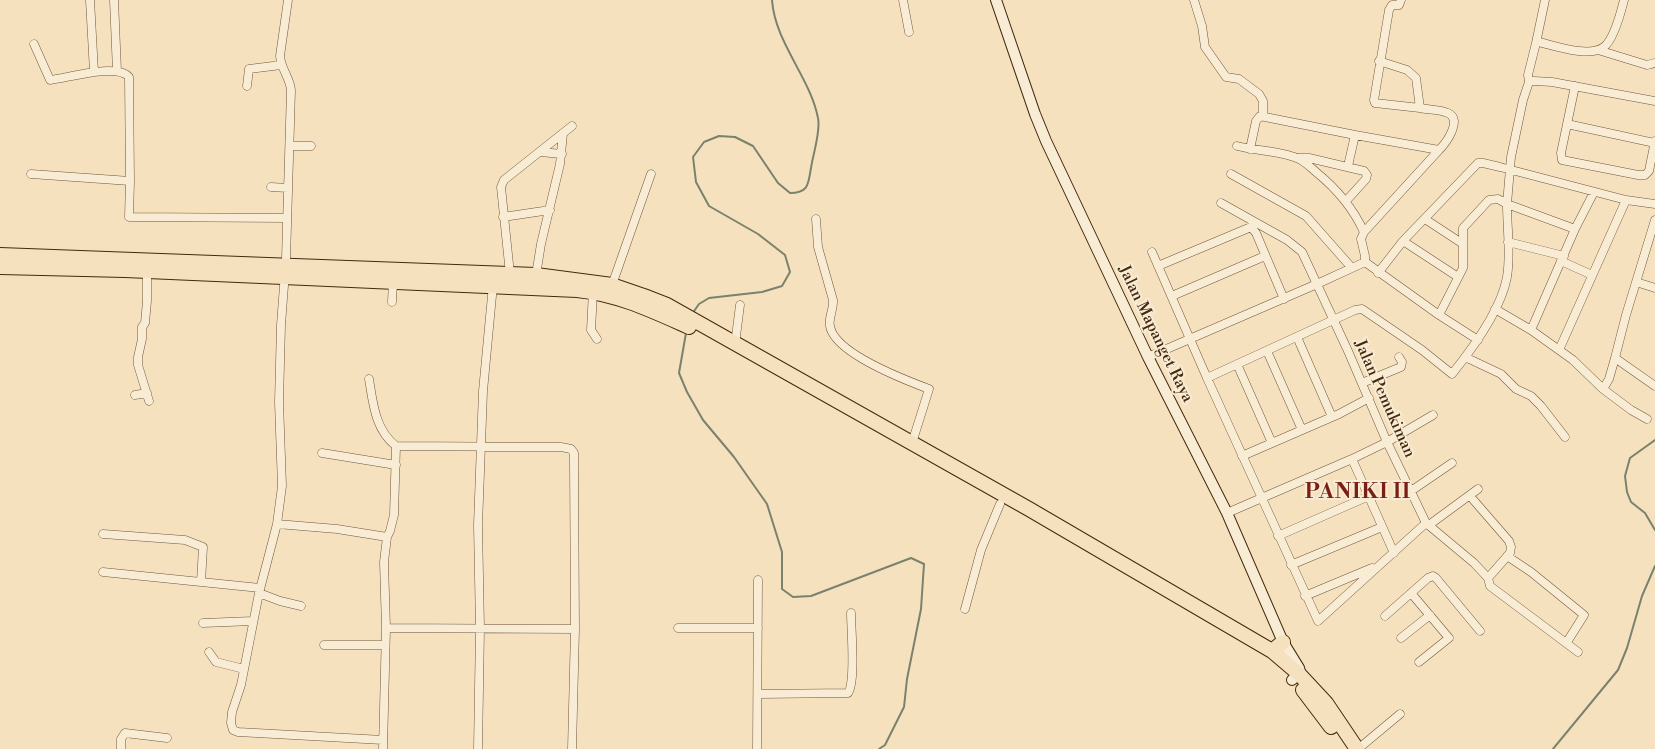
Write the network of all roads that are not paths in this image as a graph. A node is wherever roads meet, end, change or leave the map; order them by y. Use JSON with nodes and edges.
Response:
{"nodes":[{"id":1,"x":90,"y":0,"type":"edge"},
{"id":2,"x":114,"y":0,"type":"edge"},
{"id":3,"x":288,"y":0,"type":"edge"},
{"id":4,"x":903,"y":0,"type":"edge"},
{"id":5,"x":996,"y":0,"type":"edge"},
{"id":6,"x":1194,"y":0,"type":"edge"},
{"id":7,"x":1400,"y":0,"type":"edge"},
{"id":8,"x":1545,"y":0,"type":"edge"},
{"id":9,"x":1624,"y":0,"type":"edge"},
{"id":10,"x":909,"y":32,"type":"dead end"},
{"id":11,"x":1536,"y":43,"type":"junction"},
{"id":12,"x":34,"y":44,"type":"dead end"},
{"id":13,"x":1598,"y":50,"type":"junction"},
{"id":14,"x":1379,"y":61,"type":"junction"},
{"id":15,"x":1655,"y":63,"type":"edge"},
{"id":16,"x":282,"y":65,"type":"junction"},
{"id":17,"x":117,"y":71,"type":"junction"},
{"id":18,"x":94,"y":72,"type":"junction"},
{"id":19,"x":1529,"y":82,"type":"junction"},
{"id":20,"x":247,"y":86,"type":"dead end"},
{"id":21,"x":1575,"y":86,"type":"junction"},
{"id":22,"x":1655,"y":101,"type":"edge"},
{"id":23,"x":1420,"y":108,"type":"junction"},
{"id":24,"x":1263,"y":116,"type":"junction"},
{"id":25,"x":1566,"y":124,"type":"junction"},
{"id":26,"x":572,"y":126,"type":"dead end"},
{"id":27,"x":563,"y":133,"type":"junction"},
{"id":28,"x":1355,"y":135,"type":"junction"},
{"id":29,"x":1655,"y":142,"type":"edge"},
{"id":30,"x":290,"y":146,"type":"junction"},
{"id":31,"x":311,"y":146,"type":"dead end"},
{"id":32,"x":1236,"y":146,"type":"dead end"},
{"id":33,"x":1250,"y":149,"type":"junction"},
{"id":34,"x":1439,"y":150,"type":"junction"},
{"id":35,"x":540,"y":152,"type":"junction"},
{"id":36,"x":562,"y":154,"type":"junction"},
{"id":37,"x":1298,"y":158,"type":"junction"},
{"id":38,"x":1348,"y":166,"type":"junction"},
{"id":39,"x":1509,"y":169,"type":"junction"},
{"id":40,"x":31,"y":174,"type":"dead end"},
{"id":41,"x":651,"y":174,"type":"dead end"},
{"id":42,"x":1231,"y":174,"type":"dead end"},
{"id":43,"x":130,"y":181,"type":"junction"},
{"id":44,"x":270,"y":187,"type":"dead end"},
{"id":45,"x":288,"y":188,"type":"junction"},
{"id":46,"x":1594,"y":192,"type":"junction"},
{"id":47,"x":1626,"y":200,"type":"junction"},
{"id":48,"x":1346,"y":201,"type":"junction"},
{"id":49,"x":1221,"y":204,"type":"dead end"},
{"id":50,"x":1507,"y":204,"type":"junction"},
{"id":51,"x":1655,"y":204,"type":"edge"},
{"id":52,"x":550,"y":210,"type":"junction"},
{"id":53,"x":503,"y":217,"type":"junction"},
{"id":54,"x":287,"y":218,"type":"junction"},
{"id":55,"x":1425,"y":218,"type":"junction"},
{"id":56,"x":816,"y":219,"type":"dead end"},
{"id":57,"x":1655,"y":220,"type":"edge"},
{"id":58,"x":1576,"y":229,"type":"junction"},
{"id":59,"x":1364,"y":232,"type":"junction"},
{"id":60,"x":1403,"y":241,"type":"junction"},
{"id":61,"x":1508,"y":242,"type":"junction"},
{"id":62,"x":1463,"y":244,"type":"junction"},
{"id":63,"x":1152,"y":252,"type":"dead end"},
{"id":64,"x":1265,"y":256,"type":"junction"},
{"id":65,"x":1562,"y":259,"type":"junction"},
{"id":66,"x":4,"y":261,"type":"edge"},
{"id":67,"x":1365,"y":262,"type":"junction"},
{"id":68,"x":1158,"y":266,"type":"junction"},
{"id":69,"x":1351,"y":268,"type":"junction"},
{"id":70,"x":147,"y":271,"type":"junction"},
{"id":71,"x":285,"y":272,"type":"junction"},
{"id":72,"x":1378,"y":273,"type":"junction"},
{"id":73,"x":510,"y":274,"type":"junction"},
{"id":74,"x":536,"y":275,"type":"junction"},
{"id":75,"x":1592,"y":275,"type":"junction"},
{"id":76,"x":1458,"y":276,"type":"junction"},
{"id":77,"x":393,"y":282,"type":"junction"},
{"id":78,"x":1636,"y":282,"type":"junction"},
{"id":79,"x":1318,"y":284,"type":"junction"},
{"id":80,"x":493,"y":285,"type":"junction"},
{"id":81,"x":612,"y":285,"type":"junction"},
{"id":82,"x":1655,"y":288,"type":"edge"},
{"id":83,"x":593,"y":291,"type":"junction"},
{"id":84,"x":1172,"y":296,"type":"junction"},
{"id":85,"x":1284,"y":299,"type":"junction"},
{"id":86,"x":392,"y":302,"type":"dead end"},
{"id":87,"x":740,"y":305,"type":"dead end"},
{"id":88,"x":1495,"y":309,"type":"junction"},
{"id":89,"x":664,"y":310,"type":"junction"},
{"id":90,"x":1439,"y":314,"type":"junction"},
{"id":91,"x":1334,"y":321,"type":"junction"},
{"id":92,"x":698,"y":327,"type":"junction"},
{"id":93,"x":1531,"y":330,"type":"junction"},
{"id":94,"x":1297,"y":337,"type":"junction"},
{"id":95,"x":597,"y":339,"type":"dead end"},
{"id":96,"x":1190,"y":340,"type":"junction"},
{"id":97,"x":1478,"y":340,"type":"junction"},
{"id":98,"x":734,"y":344,"type":"junction"},
{"id":99,"x":1559,"y":350,"type":"junction"},
{"id":100,"x":1267,"y":351,"type":"junction"},
{"id":101,"x":1148,"y":357,"type":"junction"},
{"id":102,"x":1399,"y":357,"type":"dead end"},
{"id":103,"x":1465,"y":357,"type":"junction"},
{"id":104,"x":1615,"y":358,"type":"junction"},
{"id":105,"x":1238,"y":364,"type":"junction"},
{"id":106,"x":1207,"y":378,"type":"junction"},
{"id":107,"x":369,"y":379,"type":"dead end"},
{"id":108,"x":1362,"y":383,"type":"junction"},
{"id":109,"x":800,"y":386,"type":"junction"},
{"id":110,"x":1655,"y":386,"type":"edge"},
{"id":111,"x":1603,"y":389,"type":"junction"},
{"id":112,"x":135,"y":395,"type":"dead end"},
{"id":113,"x":1369,"y":398,"type":"junction"},
{"id":114,"x":1433,"y":415,"type":"dead end"},
{"id":115,"x":1332,"y":416,"type":"junction"},
{"id":116,"x":1647,"y":418,"type":"dead end"},
{"id":117,"x":1302,"y":430,"type":"junction"},
{"id":118,"x":1565,"y":437,"type":"dead end"},
{"id":119,"x":1387,"y":442,"type":"junction"},
{"id":120,"x":912,"y":443,"type":"junction"},
{"id":121,"x":1272,"y":443,"type":"junction"},
{"id":122,"x":396,"y":446,"type":"junction"},
{"id":123,"x":482,"y":447,"type":"junction"},
{"id":124,"x":322,"y":453,"type":"dead end"},
{"id":125,"x":1242,"y":456,"type":"junction"},
{"id":126,"x":1352,"y":459,"type":"junction"},
{"id":127,"x":1452,"y":463,"type":"dead end"},
{"id":128,"x":396,"y":465,"type":"junction"},
{"id":129,"x":1478,"y":489,"type":"dead end"},
{"id":130,"x":1411,"y":491,"type":"junction"},
{"id":131,"x":1369,"y":496,"type":"junction"},
{"id":132,"x":1470,"y":496,"type":"junction"},
{"id":133,"x":1261,"y":498,"type":"junction"},
{"id":134,"x":1000,"y":504,"type":"junction"},
{"id":135,"x":1227,"y":513,"type":"junction"},
{"id":136,"x":277,"y":524,"type":"junction"},
{"id":137,"x":1427,"y":524,"type":"junction"},
{"id":138,"x":1382,"y":527,"type":"junction"},
{"id":139,"x":103,"y":534,"type":"dead end"},
{"id":140,"x":1278,"y":536,"type":"junction"},
{"id":141,"x":387,"y":537,"type":"junction"},
{"id":142,"x":1394,"y":552,"type":"junction"},
{"id":143,"x":1507,"y":556,"type":"junction"},
{"id":144,"x":1291,"y":565,"type":"junction"},
{"id":145,"x":1378,"y":566,"type":"junction"},
{"id":146,"x":102,"y":572,"type":"dead end"},
{"id":147,"x":1488,"y":578,"type":"junction"},
{"id":148,"x":758,"y":580,"type":"dead end"},
{"id":149,"x":201,"y":582,"type":"junction"},
{"id":150,"x":260,"y":590,"type":"junction"},
{"id":151,"x":1411,"y":593,"type":"junction"},
{"id":152,"x":1305,"y":596,"type":"junction"},
{"id":153,"x":301,"y":606,"type":"dead end"},
{"id":154,"x":965,"y":609,"type":"dead end"},
{"id":155,"x":851,"y":613,"type":"dead end"},
{"id":156,"x":1385,"y":616,"type":"dead end"},
{"id":157,"x":1430,"y":616,"type":"junction"},
{"id":158,"x":253,"y":621,"type":"junction"},
{"id":159,"x":204,"y":623,"type":"dead end"},
{"id":160,"x":386,"y":628,"type":"junction"},
{"id":161,"x":480,"y":628,"type":"junction"},
{"id":162,"x":678,"y":628,"type":"dead end"},
{"id":163,"x":758,"y":628,"type":"junction"},
{"id":164,"x":575,"y":629,"type":"junction"},
{"id":165,"x":1480,"y":631,"type":"dead end"},
{"id":166,"x":1401,"y":638,"type":"dead end"},
{"id":167,"x":1567,"y":642,"type":"junction"},
{"id":168,"x":324,"y":645,"type":"dead end"},
{"id":169,"x":384,"y":645,"type":"junction"},
{"id":170,"x":1278,"y":646,"type":"junction"},
{"id":171,"x":209,"y":652,"type":"dead end"},
{"id":172,"x":1578,"y":652,"type":"dead end"},
{"id":173,"x":1419,"y":662,"type":"dead end"},
{"id":174,"x":244,"y":669,"type":"junction"},
{"id":175,"x":1295,"y":677,"type":"junction"},
{"id":176,"x":758,"y":694,"type":"junction"},
{"id":177,"x":1400,"y":714,"type":"dead end"},
{"id":178,"x":167,"y":738,"type":"dead end"},
{"id":179,"x":383,"y":740,"type":"junction"},
{"id":180,"x":120,"y":749,"type":"edge"},
{"id":181,"x":383,"y":749,"type":"edge"},
{"id":182,"x":478,"y":749,"type":"edge"},
{"id":183,"x":572,"y":749,"type":"edge"},
{"id":184,"x":757,"y":749,"type":"edge"},
{"id":185,"x":1346,"y":749,"type":"edge"},
{"id":186,"x":1358,"y":749,"type":"edge"}],
"edges":[{"from":1,"to":18,"type":"street"},
{"from":2,"to":17,"type":"street"},
{"from":3,"to":16,"type":"street"},
{"from":4,"to":10,"type":"street"},
{"from":5,"to":101,"type":"street","name":"Jalan Mapanget Raya"},
{"from":6,"to":24,"type":"street"},
{"from":7,"to":14,"type":"street"},
{"from":8,"to":11,"type":"street","name":"Jalan Pemukiman"},
{"from":9,"to":13,"type":"street"},
{"from":11,"to":13,"type":"street"},
{"from":11,"to":19,"type":"street","name":"Jalan Pemukiman"},
{"from":12,"to":18,"type":"street"},
{"from":13,"to":15,"type":"street"},
{"from":14,"to":23,"type":"street"},
{"from":14,"to":23,"type":"street"},
{"from":16,"to":20,"type":"street"},
{"from":16,"to":30,"type":"street"},
{"from":17,"to":18,"type":"street"},
{"from":17,"to":43,"type":"street"},
{"from":19,"to":21,"type":"street"},
{"from":19,"to":39,"type":"street","name":"Jalan Pemukiman"},
{"from":21,"to":22,"type":"street"},
{"from":21,"to":25,"type":"street"},
{"from":23,"to":34,"type":"street"},
{"from":24,"to":28,"type":"street"},
{"from":24,"to":33,"type":"street"},
{"from":25,"to":29,"type":"street"},
{"from":25,"to":29,"type":"street"},
{"from":26,"to":27,"type":"street"},
{"from":27,"to":35,"type":"street"},
{"from":27,"to":36,"type":"street"},
{"from":28,"to":34,"type":"street"},
{"from":28,"to":38,"type":"street"},
{"from":30,"to":31,"type":"street"},
{"from":30,"to":45,"type":"street"},
{"from":32,"to":33,"type":"street"},
{"from":33,"to":37,"type":"street"},
{"from":34,"to":59,"type":"street"},
{"from":35,"to":36,"type":"street"},
{"from":35,"to":53,"type":"street"},
{"from":36,"to":52,"type":"street"},
{"from":37,"to":38,"type":"street"},
{"from":37,"to":48,"type":"street"},
{"from":38,"to":48,"type":"street"},
{"from":39,"to":46,"type":"street"},
{"from":39,"to":50,"type":"street","name":"Jalan Pemukiman"},
{"from":39,"to":55,"type":"street"},
{"from":40,"to":43,"type":"street"},
{"from":41,"to":81,"type":"street"},
{"from":42,"to":69,"type":"street"},
{"from":43,"to":54,"type":"street"},
{"from":44,"to":45,"type":"street"},
{"from":45,"to":54,"type":"street"},
{"from":46,"to":47,"type":"street"},
{"from":46,"to":58,"type":"street"},
{"from":47,"to":51,"type":"street"},
{"from":47,"to":75,"type":"street"},
{"from":48,"to":59,"type":"street"},
{"from":49,"to":79,"type":"street","name":"Jalan Pemukiman"},
{"from":50,"to":58,"type":"street"},
{"from":50,"to":61,"type":"street","name":"Jalan Pemukiman"},
{"from":50,"to":62,"type":"street"},
{"from":52,"to":53,"type":"street"},
{"from":52,"to":74,"type":"street"},
{"from":53,"to":73,"type":"street"},
{"from":54,"to":71,"type":"street"},
{"from":55,"to":60,"type":"street"},
{"from":55,"to":62,"type":"street"},
{"from":56,"to":120,"type":"street"},
{"from":57,"to":78,"type":"street"},
{"from":58,"to":65,"type":"street"},
{"from":59,"to":67,"type":"street"},
{"from":60,"to":72,"type":"street"},
{"from":60,"to":76,"type":"street"},
{"from":61,"to":65,"type":"street"},
{"from":61,"to":88,"type":"street","name":"Jalan Pemukiman"},
{"from":62,"to":76,"type":"street"},
{"from":63,"to":68,"type":"street"},
{"from":64,"to":68,"type":"street"},
{"from":64,"to":84,"type":"street"},
{"from":64,"to":85,"type":"street"},
{"from":65,"to":75,"type":"street"},
{"from":65,"to":93,"type":"street"},
{"from":66,"to":70,"type":"highway"},
{"from":66,"to":71,"type":"highway"},
{"from":67,"to":69,"type":"street"},
{"from":67,"to":72,"type":"street"},
{"from":68,"to":84,"type":"street"},
{"from":69,"to":79,"type":"street"},
{"from":70,"to":71,"type":"highway"},
{"from":70,"to":112,"type":"street"},
{"from":71,"to":73,"type":"highway"},
{"from":71,"to":77,"type":"highway"},
{"from":71,"to":136,"type":"street"},
{"from":72,"to":90,"type":"street"},
{"from":73,"to":74,"type":"highway"},
{"from":74,"to":81,"type":"highway"},
{"from":75,"to":99,"type":"street"},
{"from":76,"to":90,"type":"street"},
{"from":77,"to":80,"type":"highway"},
{"from":77,"to":86,"type":"street"},
{"from":78,"to":82,"type":"street"},
{"from":78,"to":104,"type":"street"},
{"from":79,"to":85,"type":"street"},
{"from":79,"to":91,"type":"street","name":"Jalan Pemukiman"},
{"from":80,"to":83,"type":"highway"},
{"from":80,"to":123,"type":"street"},
{"from":81,"to":89,"type":"highway"},
{"from":83,"to":89,"type":"highway"},
{"from":83,"to":95,"type":"street"},
{"from":84,"to":96,"type":"street"},
{"from":85,"to":96,"type":"street"},
{"from":87,"to":98,"type":"street"},
{"from":88,"to":93,"type":"street"},
{"from":88,"to":97,"type":"street","name":"Jalan Pemukiman"},
{"from":89,"to":92,"type":"highway"},
{"from":90,"to":97,"type":"street"},
{"from":91,"to":94,"type":"street","name":"Jalan Pemukiman"},
{"from":91,"to":103,"type":"street","name":"Jalan Pemukiman"},
{"from":91,"to":108,"type":"street","name":"Jalan Pemukiman"},
{"from":92,"to":98,"type":"highway"},
{"from":92,"to":109,"type":"highway"},
{"from":93,"to":99,"type":"street"},
{"from":94,"to":100,"type":"street","name":"Jalan Pemukiman"},
{"from":94,"to":115,"type":"street"},
{"from":96,"to":101,"type":"street"},
{"from":96,"to":106,"type":"street"},
{"from":97,"to":103,"type":"street","name":"Jalan Pemukiman"},
{"from":98,"to":109,"type":"highway"},
{"from":99,"to":111,"type":"street"},
{"from":100,"to":105,"type":"street","name":"Jalan Pemukiman"},
{"from":100,"to":117,"type":"street"},
{"from":101,"to":135,"type":"street","name":"Jalan Mapanget Raya"},
{"from":102,"to":108,"type":"street"},
{"from":103,"to":118,"type":"street"},
{"from":104,"to":110,"type":"street"},
{"from":104,"to":111,"type":"street"},
{"from":105,"to":106,"type":"street","name":"Jalan Pemukiman"},
{"from":105,"to":121,"type":"street"},
{"from":106,"to":125,"type":"street"},
{"from":107,"to":122,"type":"street"},
{"from":108,"to":113,"type":"street","name":"Jalan Pemukiman"},
{"from":109,"to":120,"type":"highway"},
{"from":109,"to":134,"type":"highway"},
{"from":111,"to":116,"type":"street"},
{"from":113,"to":115,"type":"street"},
{"from":113,"to":119,"type":"street","name":"Jalan Pemukiman"},
{"from":114,"to":119,"type":"street"},
{"from":115,"to":117,"type":"street"},
{"from":117,"to":121,"type":"street"},
{"from":119,"to":126,"type":"street"},
{"from":119,"to":130,"type":"street","name":"Jalan Pemukiman"},
{"from":120,"to":170,"type":"highway"},
{"from":121,"to":125,"type":"street"},
{"from":122,"to":123,"type":"street"},
{"from":122,"to":128,"type":"street"},
{"from":123,"to":161,"type":"street"},
{"from":123,"to":164,"type":"street"},
{"from":124,"to":128,"type":"street"},
{"from":125,"to":133,"type":"street"},
{"from":126,"to":131,"type":"street"},
{"from":126,"to":133,"type":"street"},
{"from":127,"to":130,"type":"street"},
{"from":128,"to":141,"type":"street"},
{"from":129,"to":132,"type":"street"},
{"from":130,"to":137,"type":"street","name":"Jalan Pemukiman"},
{"from":131,"to":138,"type":"street"},
{"from":131,"to":140,"type":"street"},
{"from":132,"to":137,"type":"street"},
{"from":132,"to":143,"type":"street"},
{"from":133,"to":135,"type":"street"},
{"from":133,"to":140,"type":"street"},
{"from":134,"to":154,"type":"street"},
{"from":134,"to":175,"type":"highway"},
{"from":135,"to":170,"type":"street","name":"Jalan Mapanget Raya"},
{"from":136,"to":141,"type":"street"},
{"from":136,"to":150,"type":"street"},
{"from":137,"to":142,"type":"street"},
{"from":137,"to":147,"type":"street","name":"Jalan Pemukiman"},
{"from":138,"to":142,"type":"street"},
{"from":138,"to":144,"type":"street"},
{"from":139,"to":149,"type":"street"},
{"from":140,"to":144,"type":"street"},
{"from":141,"to":160,"type":"street"},
{"from":142,"to":145,"type":"street"},
{"from":143,"to":147,"type":"street"},
{"from":143,"to":167,"type":"street"},
{"from":144,"to":152,"type":"street"},
{"from":145,"to":152,"type":"street"},
{"from":145,"to":152,"type":"street"},
{"from":146,"to":149,"type":"street"},
{"from":147,"to":167,"type":"street","name":"Jalan Pemukiman"},
{"from":148,"to":163,"type":"street"},
{"from":149,"to":150,"type":"street"},
{"from":150,"to":153,"type":"street"},
{"from":150,"to":158,"type":"street"},
{"from":151,"to":156,"type":"street"},
{"from":151,"to":157,"type":"street"},
{"from":151,"to":165,"type":"street"},
{"from":155,"to":176,"type":"street"},
{"from":157,"to":166,"type":"street"},
{"from":157,"to":173,"type":"street"},
{"from":158,"to":159,"type":"street"},
{"from":158,"to":174,"type":"street"},
{"from":160,"to":161,"type":"street"},
{"from":160,"to":169,"type":"street"},
{"from":161,"to":164,"type":"street"},
{"from":161,"to":182,"type":"street"},
{"from":162,"to":163,"type":"street"},
{"from":163,"to":176,"type":"street"},
{"from":164,"to":183,"type":"street"},
{"from":167,"to":172,"type":"street","name":"Jalan Pemukiman"},
{"from":168,"to":169,"type":"street"},
{"from":169,"to":179,"type":"street"},
{"from":170,"to":175,"type":"highway"},
{"from":171,"to":174,"type":"street"},
{"from":174,"to":179,"type":"street"},
{"from":175,"to":185,"type":"highway"},
{"from":175,"to":186,"type":"highway"},
{"from":176,"to":184,"type":"street"},
{"from":177,"to":186,"type":"street"},
{"from":178,"to":180,"type":"street"},
{"from":179,"to":181,"type":"street"}]}
